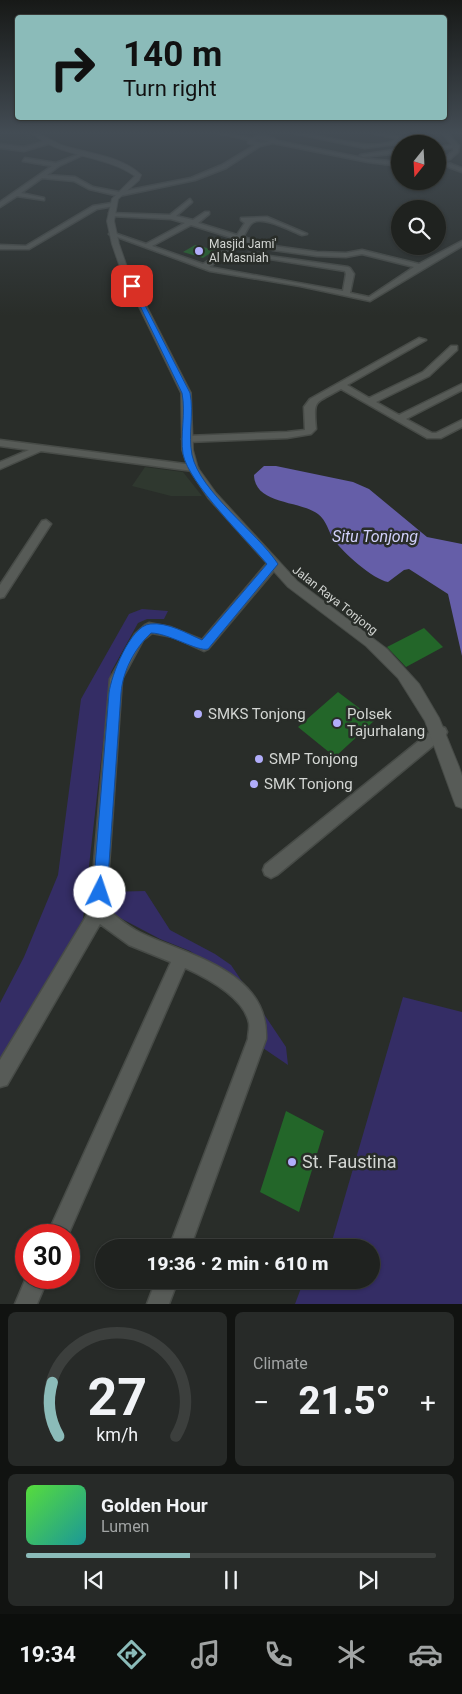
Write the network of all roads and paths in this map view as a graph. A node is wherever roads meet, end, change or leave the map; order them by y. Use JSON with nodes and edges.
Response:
{"nodes":[{"id":1,"x":120,"y":193,"type":"edge"},
{"id":2,"x":13,"y":194,"type":"edge"},
{"id":3,"x":18,"y":194,"type":"edge"},
{"id":4,"x":42,"y":199,"type":"dead end"},
{"id":5,"x":190,"y":201,"type":"dead end"},
{"id":6,"x":0,"y":205,"type":"edge"},
{"id":7,"x":112,"y":209,"type":"junction"},
{"id":8,"x":207,"y":213,"type":"dead end"},
{"id":9,"x":172,"y":217,"type":"junction"},
{"id":10,"x":194,"y":222,"type":"junction"},
{"id":11,"x":112,"y":234,"type":"junction"},
{"id":12,"x":304,"y":234,"type":"dead end"},
{"id":13,"x":236,"y":239,"type":"junction"},
{"id":14,"x":462,"y":243,"type":"edge"},
{"id":15,"x":148,"y":246,"type":"junction"},
{"id":16,"x":0,"y":247,"type":"edge"},
{"id":17,"x":281,"y":250,"type":"junction"},
{"id":18,"x":248,"y":255,"type":"dead end"},
{"id":19,"x":271,"y":257,"type":"junction"},
{"id":20,"x":204,"y":267,"type":"junction"},
{"id":21,"x":421,"y":268,"type":"junction"},
{"id":22,"x":346,"y":294,"type":"junction"},
{"id":23,"x":422,"y":340,"type":"dead end"},
{"id":24,"x":454,"y":348,"type":"dead end"},
{"id":25,"x":342,"y":386,"type":"junction"},
{"id":26,"x":462,"y":387,"type":"edge"},
{"id":27,"x":370,"y":400,"type":"junction"},
{"id":28,"x":400,"y":418,"type":"junction"},
{"id":29,"x":462,"y":423,"type":"edge"},
{"id":30,"x":186,"y":439,"type":"junction"},
{"id":31,"x":0,"y":444,"type":"edge"},
{"id":32,"x":16,"y":446,"type":"junction"},
{"id":33,"x":38,"y":449,"type":"junction"},
{"id":34,"x":0,"y":453,"type":"edge"},
{"id":35,"x":0,"y":466,"type":"edge"},
{"id":36,"x":193,"y":468,"type":"junction"},
{"id":37,"x":46,"y":524,"type":"dead end"},
{"id":38,"x":273,"y":564,"type":"junction"},
{"id":39,"x":0,"y":594,"type":"edge"},
{"id":40,"x":440,"y":732,"type":"junction"},
{"id":41,"x":462,"y":800,"type":"edge"},
{"id":42,"x":271,"y":870,"type":"dead end"},
{"id":43,"x":98,"y":912,"type":"junction"},
{"id":44,"x":181,"y":959,"type":"junction"},
{"id":45,"x":0,"y":1078,"type":"edge"},
{"id":46,"x":61,"y":1224,"type":"edge"},
{"id":47,"x":182,"y":1239,"type":"edge"},
{"id":48,"x":33,"y":1289,"type":"edge"},
{"id":49,"x":164,"y":1289,"type":"edge"},
{"id":50,"x":26,"y":1304,"type":"edge"},
{"id":51,"x":158,"y":1304,"type":"edge"}],
"edges":[{"from":1,"to":7,"type":"main road"},
{"from":2,"to":6,"type":"street"},
{"from":3,"to":4,"type":"street"},
{"from":5,"to":9,"type":"street"},
{"from":7,"to":9,"type":"street"},
{"from":7,"to":11,"type":"main road","name":"Jalan Raya Tonjong"},
{"from":7,"to":16,"type":"street"},
{"from":8,"to":10,"type":"street"},
{"from":9,"to":10,"type":"street"},
{"from":10,"to":13,"type":"street"},
{"from":10,"to":15,"type":"street"},
{"from":11,"to":15,"type":"street"},
{"from":11,"to":30,"type":"main road","name":"Jalan Raya Tonjong"},
{"from":12,"to":13,"type":"street"},
{"from":13,"to":17,"type":"street"},
{"from":13,"to":20,"type":"street"},
{"from":14,"to":21,"type":"street"},
{"from":15,"to":20,"type":"street"},
{"from":17,"to":19,"type":"street"},
{"from":17,"to":21,"type":"street"},
{"from":18,"to":19,"type":"street"},
{"from":19,"to":22,"type":"street"},
{"from":20,"to":22,"type":"street"},
{"from":21,"to":22,"type":"street"},
{"from":23,"to":25,"type":"street"},
{"from":24,"to":27,"type":"street"},
{"from":25,"to":27,"type":"street"},
{"from":25,"to":30,"type":"street"},
{"from":26,"to":28,"type":"street"},
{"from":27,"to":28,"type":"street"},
{"from":28,"to":29,"type":"street"},
{"from":30,"to":36,"type":"main road","name":"Jalan Raya Tonjong"},
{"from":31,"to":32,"type":"street"},
{"from":32,"to":33,"type":"street"},
{"from":32,"to":34,"type":"street"},
{"from":33,"to":35,"type":"street"},
{"from":33,"to":36,"type":"street"},
{"from":36,"to":38,"type":"main road","name":"Jalan Raya Tonjong"},
{"from":37,"to":39,"type":"street"},
{"from":38,"to":40,"type":"main road","name":"Jalan Raya Tonjong"},
{"from":38,"to":43,"type":"street"},
{"from":40,"to":41,"type":"main road","name":"Jalan Raya Tonjong"},
{"from":40,"to":42,"type":"street"},
{"from":43,"to":44,"type":"street"},
{"from":43,"to":45,"type":"street"},
{"from":44,"to":46,"type":"street"},
{"from":44,"to":47,"type":"street"},
{"from":48,"to":50,"type":"street"},
{"from":49,"to":51,"type":"street"}]}
